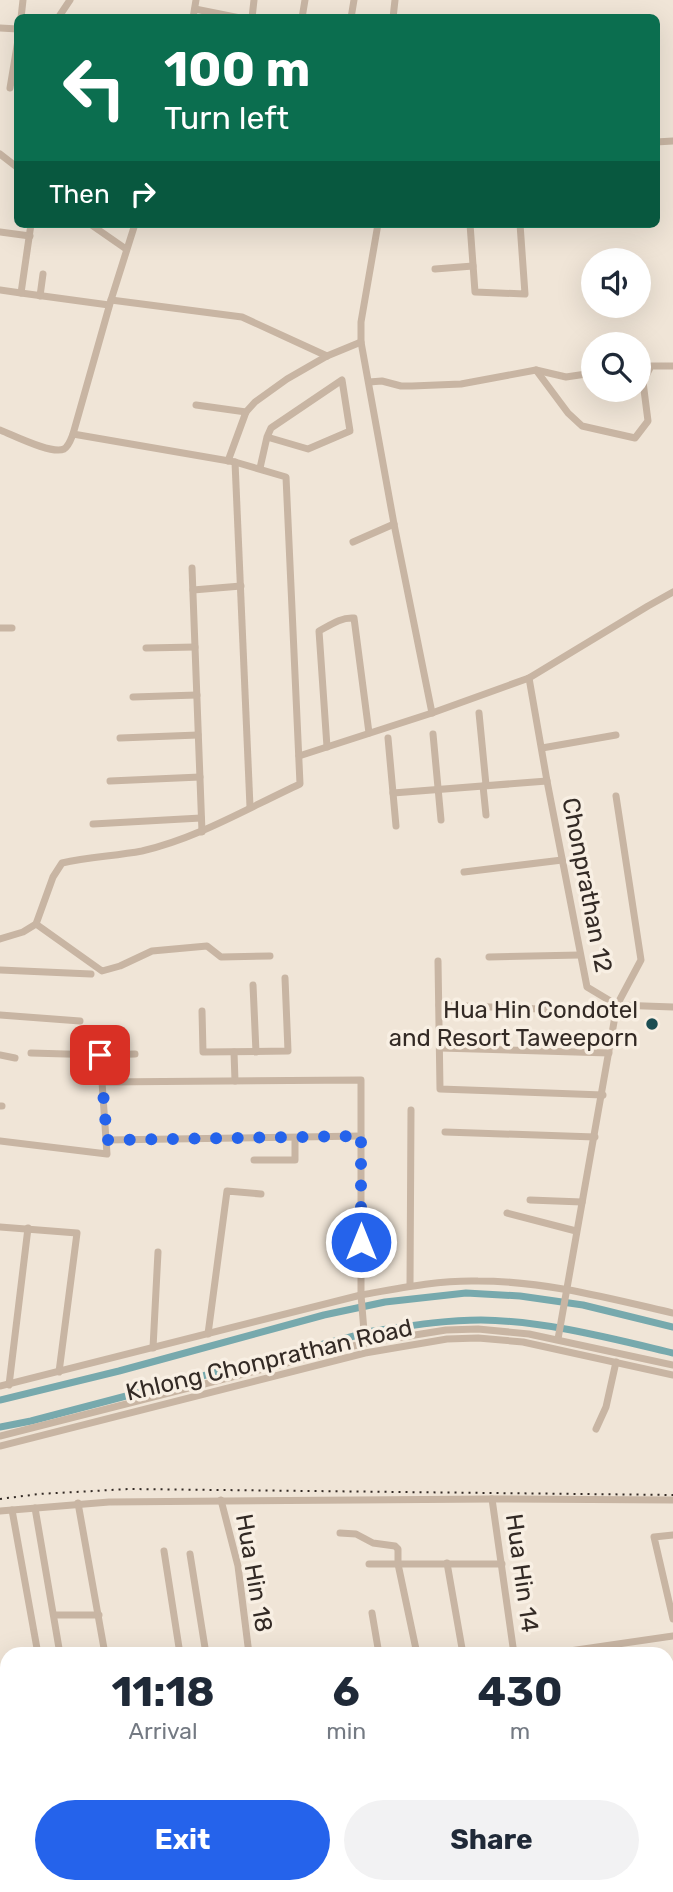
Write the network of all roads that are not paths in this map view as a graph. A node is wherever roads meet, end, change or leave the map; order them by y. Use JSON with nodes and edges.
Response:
{"nodes":[{"id":1,"x":196,"y":0,"type":"edge"},
{"id":2,"x":194,"y":13,"type":"edge"},
{"id":3,"x":14,"y":64,"type":"edge"},
{"id":4,"x":14,"y":83,"type":"edge"},
{"id":5,"x":0,"y":153,"type":"edge"},
{"id":6,"x":14,"y":165,"type":"edge"},
{"id":7,"x":31,"y":228,"type":"edge"},
{"id":8,"x":96,"y":228,"type":"edge"},
{"id":9,"x":134,"y":228,"type":"edge"},
{"id":10,"x":377,"y":228,"type":"edge"},
{"id":11,"x":470,"y":228,"type":"edge"},
{"id":12,"x":520,"y":228,"type":"edge"},
{"id":13,"x":0,"y":232,"type":"edge"},
{"id":14,"x":30,"y":236,"type":"junction"},
{"id":15,"x":126,"y":249,"type":"junction"},
{"id":16,"x":473,"y":266,"type":"junction"},
{"id":17,"x":435,"y":269,"type":"dead end"},
{"id":18,"x":43,"y":274,"type":"dead end"},
{"id":19,"x":0,"y":290,"type":"edge"},
{"id":20,"x":21,"y":293,"type":"junction"},
{"id":21,"x":40,"y":296,"type":"junction"},
{"id":22,"x":110,"y":303,"type":"junction"},
{"id":23,"x":361,"y":342,"type":"junction"},
{"id":24,"x":327,"y":356,"type":"junction"},
{"id":25,"x":673,"y":366,"type":"edge"},
{"id":26,"x":536,"y":370,"type":"junction"},
{"id":27,"x":581,"y":375,"type":"edge"},
{"id":28,"x":369,"y":382,"type":"junction"},
{"id":29,"x":195,"y":405,"type":"dead end"},
{"id":30,"x":246,"y":412,"type":"junction"},
{"id":31,"x":0,"y":430,"type":"edge"},
{"id":32,"x":73,"y":434,"type":"junction"},
{"id":33,"x":267,"y":438,"type":"junction"},
{"id":34,"x":232,"y":461,"type":"junction"},
{"id":35,"x":260,"y":468,"type":"junction"},
{"id":36,"x":394,"y":524,"type":"junction"},
{"id":37,"x":353,"y":542,"type":"dead end"},
{"id":38,"x":192,"y":568,"type":"dead end"},
{"id":39,"x":241,"y":586,"type":"junction"},
{"id":40,"x":193,"y":590,"type":"junction"},
{"id":41,"x":673,"y":593,"type":"edge"},
{"id":42,"x":0,"y":628,"type":"edge"},
{"id":43,"x":12,"y":628,"type":"dead end"},
{"id":44,"x":195,"y":647,"type":"junction"},
{"id":45,"x":146,"y":648,"type":"dead end"},
{"id":46,"x":529,"y":678,"type":"junction"},
{"id":47,"x":197,"y":695,"type":"junction"},
{"id":48,"x":133,"y":697,"type":"dead end"},
{"id":49,"x":432,"y":713,"type":"junction"},
{"id":50,"x":479,"y":713,"type":"dead end"},
{"id":51,"x":369,"y":733,"type":"junction"},
{"id":52,"x":433,"y":734,"type":"dead end"},
{"id":53,"x":198,"y":735,"type":"junction"},
{"id":54,"x":616,"y":735,"type":"dead end"},
{"id":55,"x":120,"y":738,"type":"dead end"},
{"id":56,"x":388,"y":738,"type":"dead end"},
{"id":57,"x":327,"y":747,"type":"junction"},
{"id":58,"x":542,"y":748,"type":"junction"},
{"id":59,"x":299,"y":756,"type":"junction"},
{"id":60,"x":200,"y":777,"type":"junction"},
{"id":61,"x":110,"y":781,"type":"dead end"},
{"id":62,"x":547,"y":781,"type":"junction"},
{"id":63,"x":485,"y":785,"type":"junction"},
{"id":64,"x":438,"y":789,"type":"junction"},
{"id":65,"x":393,"y":793,"type":"junction"},
{"id":66,"x":617,"y":796,"type":"dead end"},
{"id":67,"x":250,"y":807,"type":"junction"},
{"id":68,"x":486,"y":815,"type":"dead end"},
{"id":69,"x":201,"y":818,"type":"junction"},
{"id":70,"x":441,"y":820,"type":"dead end"},
{"id":71,"x":93,"y":824,"type":"dead end"},
{"id":72,"x":396,"y":826,"type":"dead end"},
{"id":73,"x":202,"y":832,"type":"junction"},
{"id":74,"x":562,"y":860,"type":"junction"},
{"id":75,"x":464,"y":872,"type":"dead end"},
{"id":76,"x":36,"y":924,"type":"junction"},
{"id":77,"x":0,"y":939,"type":"edge"},
{"id":78,"x":580,"y":955,"type":"junction"},
{"id":79,"x":270,"y":956,"type":"dead end"},
{"id":80,"x":489,"y":957,"type":"dead end"},
{"id":81,"x":438,"y":961,"type":"dead end"},
{"id":82,"x":0,"y":970,"type":"edge"},
{"id":83,"x":91,"y":974,"type":"dead end"},
{"id":84,"x":285,"y":978,"type":"dead end"},
{"id":85,"x":253,"y":985,"type":"dead end"},
{"id":86,"x":439,"y":1005,"type":"junction"},
{"id":87,"x":673,"y":1007,"type":"edge"},
{"id":88,"x":617,"y":1008,"type":"junction"},
{"id":89,"x":202,"y":1011,"type":"dead end"},
{"id":90,"x":0,"y":1015,"type":"edge"},
{"id":91,"x":80,"y":1021,"type":"dead end"},
{"id":92,"x":121,"y":1031,"type":"dead end"},
{"id":93,"x":440,"y":1048,"type":"junction"},
{"id":94,"x":234,"y":1052,"type":"junction"},
{"id":95,"x":256,"y":1052,"type":"junction"},
{"id":96,"x":32,"y":1053,"type":"dead end"},
{"id":97,"x":135,"y":1054,"type":"dead end"},
{"id":98,"x":609,"y":1054,"type":"junction"},
{"id":99,"x":0,"y":1055,"type":"edge"},
{"id":100,"x":100,"y":1055,"type":"junction"},
{"id":101,"x":122,"y":1055,"type":"junction"},
{"id":102,"x":15,"y":1058,"type":"dead end"},
{"id":103,"x":235,"y":1081,"type":"junction"},
{"id":104,"x":102,"y":1082,"type":"junction"},
{"id":105,"x":603,"y":1095,"type":"junction"},
{"id":106,"x":411,"y":1110,"type":"dead end"},
{"id":107,"x":445,"y":1132,"type":"dead end"},
{"id":108,"x":361,"y":1136,"type":"junction"},
{"id":109,"x":594,"y":1137,"type":"junction"},
{"id":110,"x":295,"y":1138,"type":"junction"},
{"id":111,"x":107,"y":1140,"type":"junction"},
{"id":112,"x":0,"y":1142,"type":"edge"},
{"id":113,"x":254,"y":1160,"type":"dead end"},
{"id":114,"x":261,"y":1194,"type":"dead end"},
{"id":115,"x":530,"y":1200,"type":"dead end"},
{"id":116,"x":582,"y":1202,"type":"junction"},
{"id":117,"x":507,"y":1213,"type":"dead end"},
{"id":118,"x":0,"y":1227,"type":"edge"},
{"id":119,"x":28,"y":1228,"type":"junction"},
{"id":120,"x":576,"y":1231,"type":"junction"},
{"id":121,"x":158,"y":1252,"type":"dead end"},
{"id":122,"x":410,"y":1286,"type":"junction"},
{"id":123,"x":568,"y":1289,"type":"junction"},
{"id":124,"x":361,"y":1295,"type":"junction"},
{"id":125,"x":673,"y":1313,"type":"edge"},
{"id":126,"x":208,"y":1334,"type":"junction"},
{"id":127,"x":558,"y":1339,"type":"junction"},
{"id":128,"x":365,"y":1343,"type":"junction"},
{"id":129,"x":153,"y":1348,"type":"junction"},
{"id":130,"x":616,"y":1362,"type":"junction"},
{"id":131,"x":673,"y":1365,"type":"edge"},
{"id":132,"x":59,"y":1372,"type":"junction"},
{"id":133,"x":673,"y":1375,"type":"edge"},
{"id":134,"x":4,"y":1386,"type":"edge"},
{"id":135,"x":596,"y":1429,"type":"dead end"},
{"id":136,"x":0,"y":1436,"type":"edge"},
{"id":137,"x":0,"y":1446,"type":"edge"},
{"id":138,"x":492,"y":1499,"type":"junction"},
{"id":139,"x":221,"y":1500,"type":"junction"},
{"id":140,"x":673,"y":1500,"type":"edge"},
{"id":141,"x":78,"y":1503,"type":"junction"},
{"id":142,"x":35,"y":1508,"type":"junction"},
{"id":143,"x":12,"y":1510,"type":"junction"},
{"id":144,"x":0,"y":1511,"type":"edge"},
{"id":145,"x":340,"y":1533,"type":"dead end"},
{"id":146,"x":673,"y":1535,"type":"edge"},
{"id":147,"x":164,"y":1551,"type":"dead end"},
{"id":148,"x":190,"y":1554,"type":"dead end"},
{"id":149,"x":447,"y":1563,"type":"junction"},
{"id":150,"x":369,"y":1564,"type":"dead end"},
{"id":151,"x":398,"y":1564,"type":"junction"},
{"id":152,"x":502,"y":1564,"type":"junction"},
{"id":153,"x":372,"y":1613,"type":"dead end"},
{"id":154,"x":54,"y":1615,"type":"junction"},
{"id":155,"x":99,"y":1615,"type":"junction"},
{"id":156,"x":673,"y":1619,"type":"edge"},
{"id":157,"x":673,"y":1636,"type":"edge"},
{"id":158,"x":37,"y":1647,"type":"edge"},
{"id":159,"x":59,"y":1647,"type":"edge"},
{"id":160,"x":104,"y":1647,"type":"edge"},
{"id":161,"x":179,"y":1647,"type":"edge"},
{"id":162,"x":205,"y":1647,"type":"edge"},
{"id":163,"x":248,"y":1647,"type":"edge"},
{"id":164,"x":378,"y":1647,"type":"edge"},
{"id":165,"x":416,"y":1647,"type":"edge"},
{"id":166,"x":462,"y":1647,"type":"edge"},
{"id":167,"x":513,"y":1647,"type":"edge"},
{"id":168,"x":597,"y":1647,"type":"edge"}],
"edges":[{"from":1,"to":2,"type":"street"},
{"from":3,"to":4,"type":"street"},
{"from":5,"to":6,"type":"street"},
{"from":7,"to":14,"type":"street"},
{"from":8,"to":15,"type":"street"},
{"from":9,"to":15,"type":"street"},
{"from":10,"to":23,"type":"street"},
{"from":11,"to":16,"type":"street"},
{"from":12,"to":16,"type":"street"},
{"from":13,"to":14,"type":"street"},
{"from":14,"to":20,"type":"street"},
{"from":15,"to":22,"type":"street"},
{"from":16,"to":17,"type":"street"},
{"from":18,"to":21,"type":"street"},
{"from":19,"to":20,"type":"street"},
{"from":20,"to":21,"type":"street"},
{"from":21,"to":22,"type":"street"},
{"from":22,"to":24,"type":"street"},
{"from":22,"to":32,"type":"street"},
{"from":23,"to":24,"type":"street"},
{"from":23,"to":28,"type":"street"},
{"from":24,"to":30,"type":"street"},
{"from":25,"to":26,"type":"street"},
{"from":26,"to":27,"type":"street"},
{"from":26,"to":28,"type":"street"},
{"from":28,"to":36,"type":"street"},
{"from":29,"to":30,"type":"street"},
{"from":30,"to":34,"type":"street"},
{"from":31,"to":32,"type":"street"},
{"from":32,"to":34,"type":"street"},
{"from":33,"to":33,"type":"street"},
{"from":33,"to":35,"type":"street"},
{"from":34,"to":35,"type":"street"},
{"from":34,"to":39,"type":"street"},
{"from":35,"to":59,"type":"street"},
{"from":36,"to":37,"type":"street"},
{"from":36,"to":49,"type":"street"},
{"from":38,"to":40,"type":"street"},
{"from":39,"to":40,"type":"street"},
{"from":39,"to":67,"type":"street"},
{"from":40,"to":44,"type":"street"},
{"from":41,"to":46,"type":"street"},
{"from":42,"to":43,"type":"street"},
{"from":44,"to":45,"type":"street"},
{"from":44,"to":47,"type":"street"},
{"from":46,"to":49,"type":"street"},
{"from":46,"to":58,"type":"street","name":"Chonprathan 12"},
{"from":47,"to":48,"type":"street"},
{"from":47,"to":53,"type":"street"},
{"from":49,"to":51,"type":"street"},
{"from":50,"to":63,"type":"street"},
{"from":51,"to":57,"type":"street"},
{"from":51,"to":57,"type":"street"},
{"from":52,"to":64,"type":"street"},
{"from":53,"to":55,"type":"street"},
{"from":53,"to":60,"type":"street"},
{"from":54,"to":58,"type":"street"},
{"from":56,"to":65,"type":"street"},
{"from":57,"to":59,"type":"street"},
{"from":58,"to":62,"type":"street","name":"Chonprathan 12"},
{"from":59,"to":67,"type":"street"},
{"from":60,"to":61,"type":"street"},
{"from":60,"to":69,"type":"street"},
{"from":62,"to":63,"type":"street"},
{"from":62,"to":74,"type":"street","name":"Chonprathan 12"},
{"from":63,"to":64,"type":"street"},
{"from":63,"to":68,"type":"street"},
{"from":64,"to":65,"type":"street"},
{"from":64,"to":70,"type":"street"},
{"from":65,"to":72,"type":"street"},
{"from":66,"to":88,"type":"street"},
{"from":67,"to":73,"type":"street"},
{"from":69,"to":71,"type":"street"},
{"from":69,"to":73,"type":"street"},
{"from":73,"to":76,"type":"street"},
{"from":74,"to":75,"type":"street"},
{"from":74,"to":78,"type":"street","name":"Chonprathan 12"},
{"from":76,"to":77,"type":"street"},
{"from":76,"to":79,"type":"street"},
{"from":78,"to":80,"type":"street"},
{"from":78,"to":88,"type":"street","name":"Chonprathan 12"},
{"from":81,"to":86,"type":"street"},
{"from":82,"to":83,"type":"street"},
{"from":84,"to":95,"type":"street"},
{"from":85,"to":95,"type":"street"},
{"from":86,"to":88,"type":"street"},
{"from":86,"to":93,"type":"street"},
{"from":87,"to":88,"type":"street"},
{"from":88,"to":98,"type":"street"},
{"from":89,"to":94,"type":"street"},
{"from":90,"to":91,"type":"street"},
{"from":92,"to":101,"type":"street"},
{"from":93,"to":98,"type":"street"},
{"from":93,"to":105,"type":"street"},
{"from":94,"to":95,"type":"street"},
{"from":94,"to":103,"type":"street"},
{"from":96,"to":100,"type":"street"},
{"from":97,"to":101,"type":"street"},
{"from":98,"to":105,"type":"street"},
{"from":99,"to":102,"type":"street"},
{"from":100,"to":101,"type":"street"},
{"from":100,"to":104,"type":"street"},
{"from":103,"to":104,"type":"street"},
{"from":103,"to":108,"type":"street"},
{"from":104,"to":111,"type":"street"},
{"from":105,"to":109,"type":"street"},
{"from":106,"to":122,"type":"street"},
{"from":107,"to":109,"type":"street"},
{"from":108,"to":110,"type":"street"},
{"from":108,"to":124,"type":"street"},
{"from":109,"to":116,"type":"street"},
{"from":110,"to":111,"type":"street"},
{"from":110,"to":113,"type":"street"},
{"from":111,"to":112,"type":"street"},
{"from":114,"to":126,"type":"street"},
{"from":115,"to":116,"type":"street"},
{"from":116,"to":120,"type":"street"},
{"from":117,"to":120,"type":"street"},
{"from":118,"to":119,"type":"street"},
{"from":119,"to":132,"type":"street"},
{"from":119,"to":134,"type":"street"},
{"from":120,"to":123,"type":"street"},
{"from":121,"to":129,"type":"street"},
{"from":122,"to":123,"type":"street"},
{"from":122,"to":124,"type":"street"},
{"from":123,"to":125,"type":"street"},
{"from":123,"to":127,"type":"street"},
{"from":124,"to":126,"type":"street"},
{"from":124,"to":128,"type":"street"},
{"from":126,"to":129,"type":"street"},
{"from":127,"to":128,"type":"street","name":"Khlong Chonprathan Road"},
{"from":127,"to":131,"type":"street","name":"Khlong Chonprathan Road"},
{"from":128,"to":136,"type":"street","name":"Khlong Chonprathan Road"},
{"from":129,"to":132,"type":"street"},
{"from":130,"to":133,"type":"street","name":"Khlong Chonprathan Road"},
{"from":130,"to":135,"type":"street"},
{"from":130,"to":137,"type":"street","name":"Khlong Chonprathan Road"},
{"from":132,"to":134,"type":"street"},
{"from":138,"to":139,"type":"street"},
{"from":138,"to":140,"type":"street"},
{"from":138,"to":152,"type":"street","name":"Hua Hin 14"},
{"from":139,"to":141,"type":"street"},
{"from":139,"to":163,"type":"street","name":"Hua Hin 18"},
{"from":141,"to":142,"type":"street"},
{"from":141,"to":155,"type":"street"},
{"from":142,"to":143,"type":"street"},
{"from":142,"to":154,"type":"street"},
{"from":143,"to":144,"type":"street"},
{"from":143,"to":158,"type":"street"},
{"from":145,"to":151,"type":"street"},
{"from":146,"to":156,"type":"street"},
{"from":147,"to":161,"type":"street"},
{"from":148,"to":162,"type":"street"},
{"from":149,"to":151,"type":"street"},
{"from":149,"to":152,"type":"street"},
{"from":149,"to":166,"type":"street"},
{"from":150,"to":151,"type":"street"},
{"from":151,"to":165,"type":"street"},
{"from":152,"to":167,"type":"street","name":"Hua Hin 14"},
{"from":153,"to":164,"type":"street"},
{"from":154,"to":155,"type":"street"},
{"from":154,"to":159,"type":"street"},
{"from":155,"to":160,"type":"street"},
{"from":157,"to":168,"type":"street"}]}
